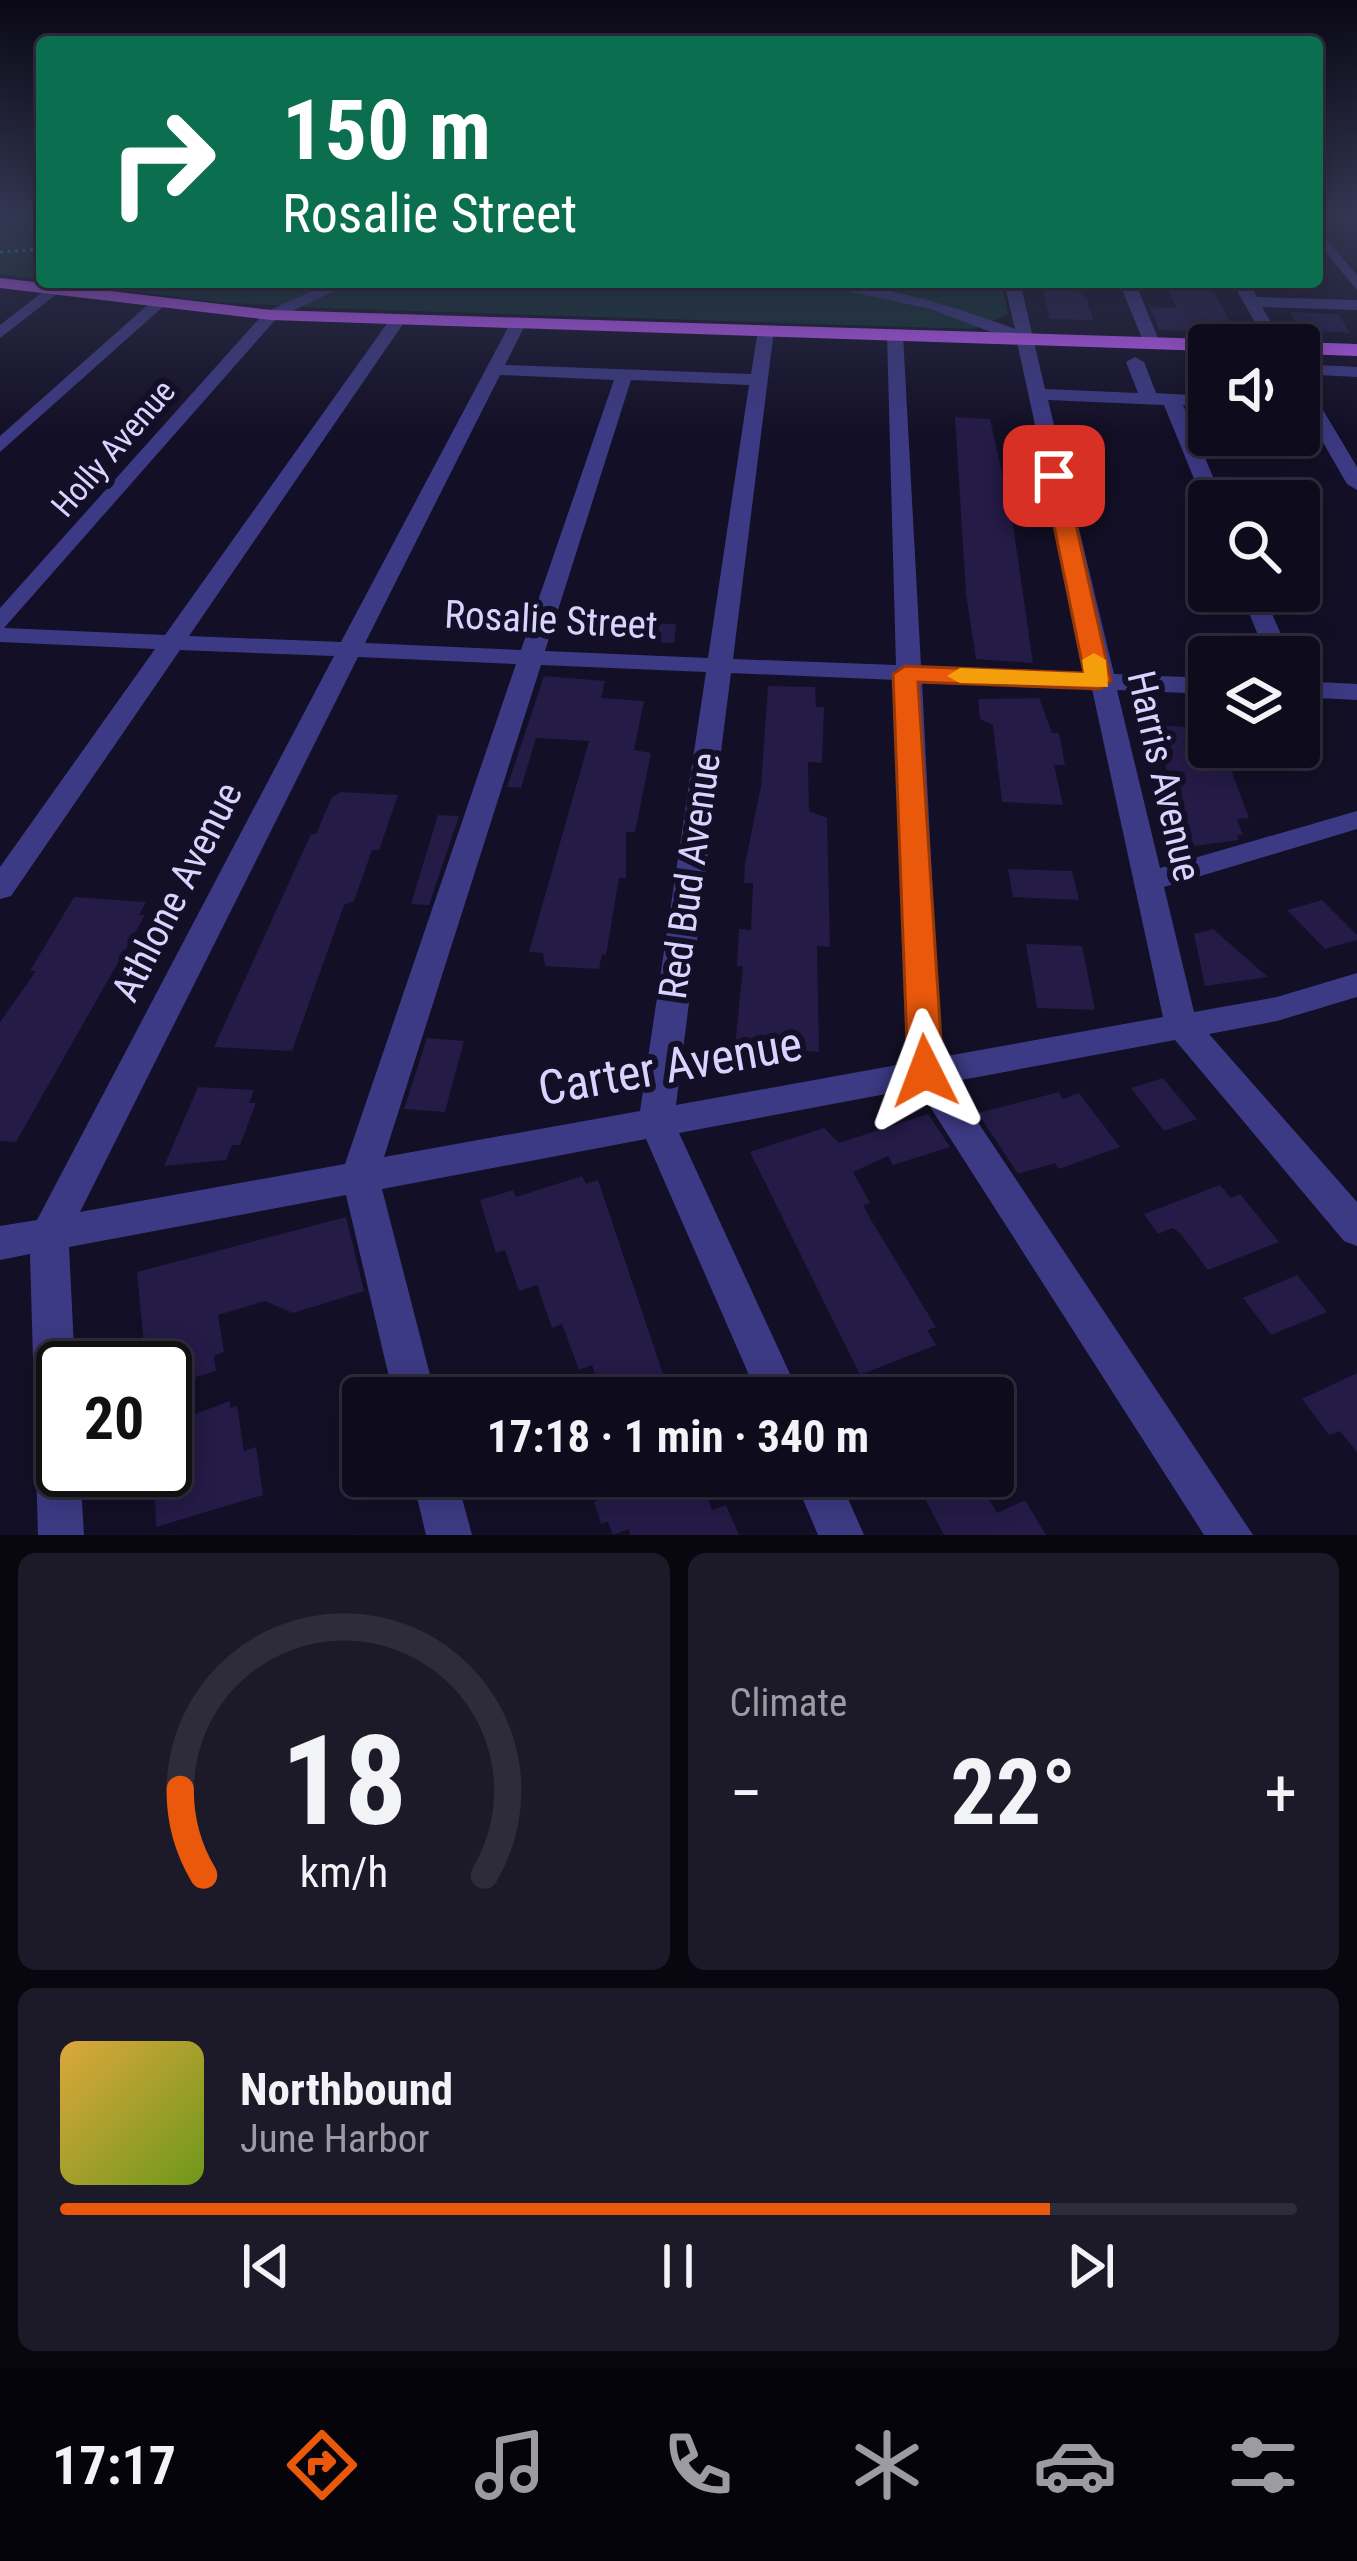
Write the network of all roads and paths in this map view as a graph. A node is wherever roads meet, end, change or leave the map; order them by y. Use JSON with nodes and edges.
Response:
{"nodes":[{"id":1,"x":55,"y":290,"type":"joint"},
{"id":2,"x":329,"y":290,"type":"edge"},
{"id":3,"x":853,"y":290,"type":"edge"},
{"id":4,"x":903,"y":290,"type":"edge"},
{"id":5,"x":1014,"y":290,"type":"edge"},
{"id":6,"x":1130,"y":290,"type":"edge"},
{"id":7,"x":1244,"y":290,"type":"edge"},
{"id":8,"x":1251,"y":302,"type":"junction"},
{"id":9,"x":158,"y":304,"type":"junction"},
{"id":10,"x":935,"y":305,"type":"junction"},
{"id":11,"x":1357,"y":305,"type":"edge"},
{"id":12,"x":271,"y":315,"type":"junction"},
{"id":13,"x":399,"y":318,"type":"junction"},
{"id":14,"x":519,"y":321,"type":"junction"},
{"id":15,"x":1264,"y":324,"type":"edge"},
{"id":16,"x":766,"y":331,"type":"junction"},
{"id":17,"x":0,"y":333,"type":"edge"},
{"id":18,"x":895,"y":335,"type":"junction"},
{"id":19,"x":1025,"y":339,"type":"junction"},
{"id":20,"x":1152,"y":343,"type":"junction"},
{"id":21,"x":1188,"y":344,"type":"edge"},
{"id":22,"x":1320,"y":349,"type":"edge"},
{"id":23,"x":1357,"y":350,"type":"edge"},
{"id":24,"x":1135,"y":362,"type":"dead end"},
{"id":25,"x":494,"y":370,"type":"junction"},
{"id":26,"x":1320,"y":370,"type":"edge"},
{"id":27,"x":1357,"y":372,"type":"edge"},
{"id":28,"x":624,"y":375,"type":"junction"},
{"id":29,"x":759,"y":380,"type":"junction"},
{"id":30,"x":1037,"y":394,"type":"junction"},
{"id":31,"x":1160,"y":399,"type":"junction"},
{"id":32,"x":1188,"y":400,"type":"edge"},
{"id":33,"x":1320,"y":427,"type":"edge"},
{"id":34,"x":0,"y":446,"type":"edge"},
{"id":35,"x":1202,"y":480,"type":"edge"},
{"id":36,"x":1357,"y":484,"type":"edge"},
{"id":37,"x":0,"y":622,"type":"edge"},
{"id":38,"x":0,"y":635,"type":"edge"},
{"id":39,"x":173,"y":643,"type":"junction"},
{"id":40,"x":347,"y":650,"type":"junction"},
{"id":41,"x":530,"y":658,"type":"junction"},
{"id":42,"x":718,"y":667,"type":"junction"},
{"id":43,"x":905,"y":674,"type":"junction"},
{"id":44,"x":1099,"y":681,"type":"junction"},
{"id":45,"x":1188,"y":685,"type":"edge"},
{"id":46,"x":1320,"y":691,"type":"edge"},
{"id":47,"x":1354,"y":694,"type":"edge"},
{"id":48,"x":1357,"y":820,"type":"edge"},
{"id":49,"x":1146,"y":882,"type":"junction"},
{"id":50,"x":0,"y":889,"type":"edge"},
{"id":51,"x":1357,"y":985,"type":"edge"},
{"id":52,"x":1180,"y":1024,"type":"junction"},
{"id":53,"x":925,"y":1071,"type":"junction"},
{"id":54,"x":656,"y":1120,"type":"junction"},
{"id":55,"x":360,"y":1175,"type":"junction"},
{"id":56,"x":1357,"y":1229,"type":"edge"},
{"id":57,"x":49,"y":1234,"type":"junction"},
{"id":58,"x":0,"y":1243,"type":"edge"},
{"id":59,"x":410,"y":1377,"type":"edge"},
{"id":60,"x":771,"y":1377,"type":"edge"},
{"id":61,"x":439,"y":1497,"type":"edge"},
{"id":62,"x":824,"y":1497,"type":"edge"},
{"id":63,"x":61,"y":1535,"type":"edge"},
{"id":64,"x":449,"y":1535,"type":"edge"},
{"id":65,"x":841,"y":1535,"type":"edge"},
{"id":66,"x":1230,"y":1535,"type":"edge"}],
"edges":[{"from":1,"to":9,"type":"main road"},
{"from":1,"to":17,"type":"street"},
{"from":2,"to":12,"type":"street"},
{"from":3,"to":10,"type":"street"},
{"from":4,"to":10,"type":"street"},
{"from":5,"to":19,"type":"street","name":"Harris Avenue"},
{"from":6,"to":20,"type":"street"},
{"from":7,"to":8,"type":"street"},
{"from":8,"to":11,"type":"street"},
{"from":8,"to":15,"type":"street"},
{"from":9,"to":12,"type":"main road"},
{"from":9,"to":34,"type":"street"},
{"from":10,"to":19,"type":"street"},
{"from":12,"to":13,"type":"main road"},
{"from":12,"to":37,"type":"street","name":"Holly Avenue"},
{"from":13,"to":14,"type":"main road"},
{"from":13,"to":39,"type":"street"},
{"from":14,"to":16,"type":"main road"},
{"from":14,"to":25,"type":"street","name":"Athlone Avenue"},
{"from":16,"to":18,"type":"main road"},
{"from":16,"to":29,"type":"street","name":"Red Bud Avenue"},
{"from":18,"to":19,"type":"main road"},
{"from":18,"to":43,"type":"street"},
{"from":19,"to":20,"type":"main road"},
{"from":19,"to":30,"type":"street","name":"Harris Avenue"},
{"from":20,"to":21,"type":"main road"},
{"from":22,"to":23,"type":"main road"},
{"from":24,"to":31,"type":"street"},
{"from":25,"to":28,"type":"street"},
{"from":25,"to":40,"type":"street","name":"Athlone Avenue"},
{"from":26,"to":27,"type":"street"},
{"from":28,"to":29,"type":"street"},
{"from":28,"to":41,"type":"street"},
{"from":29,"to":42,"type":"street","name":"Red Bud Avenue"},
{"from":30,"to":31,"type":"street"},
{"from":30,"to":44,"type":"street","name":"Harris Avenue"},
{"from":31,"to":32,"type":"street"},
{"from":31,"to":35,"type":"street"},
{"from":33,"to":36,"type":"street"},
{"from":38,"to":39,"type":"street","name":"Rosalie Street"},
{"from":39,"to":40,"type":"street","name":"Rosalie Street"},
{"from":39,"to":50,"type":"street"},
{"from":40,"to":41,"type":"street","name":"Rosalie Street"},
{"from":40,"to":57,"type":"street","name":"Athlone Avenue"},
{"from":41,"to":42,"type":"street","name":"Rosalie Street"},
{"from":41,"to":55,"type":"street"},
{"from":42,"to":43,"type":"street","name":"Rosalie Street"},
{"from":42,"to":54,"type":"street","name":"Red Bud Avenue"},
{"from":43,"to":44,"type":"street","name":"Rosalie Street"},
{"from":43,"to":53,"type":"street"},
{"from":44,"to":45,"type":"street","name":"Rosalie Street"},
{"from":44,"to":49,"type":"street","name":"Harris Avenue"},
{"from":46,"to":47,"type":"street"},
{"from":48,"to":49,"type":"street"},
{"from":49,"to":52,"type":"street","name":"Harris Avenue"},
{"from":51,"to":52,"type":"street","name":"Carter Avenue"},
{"from":52,"to":53,"type":"street","name":"Carter Avenue"},
{"from":52,"to":56,"type":"street","name":"Harris Avenue"},
{"from":53,"to":54,"type":"street","name":"Carter Avenue"},
{"from":53,"to":66,"type":"street"},
{"from":54,"to":55,"type":"street","name":"Carter Avenue"},
{"from":54,"to":60,"type":"street"},
{"from":55,"to":57,"type":"street","name":"Carter Avenue"},
{"from":55,"to":59,"type":"street"},
{"from":57,"to":58,"type":"street","name":"Carter Avenue"},
{"from":57,"to":63,"type":"street","name":"Athlone Avenue"},
{"from":61,"to":64,"type":"street"},
{"from":62,"to":65,"type":"street"}]}
